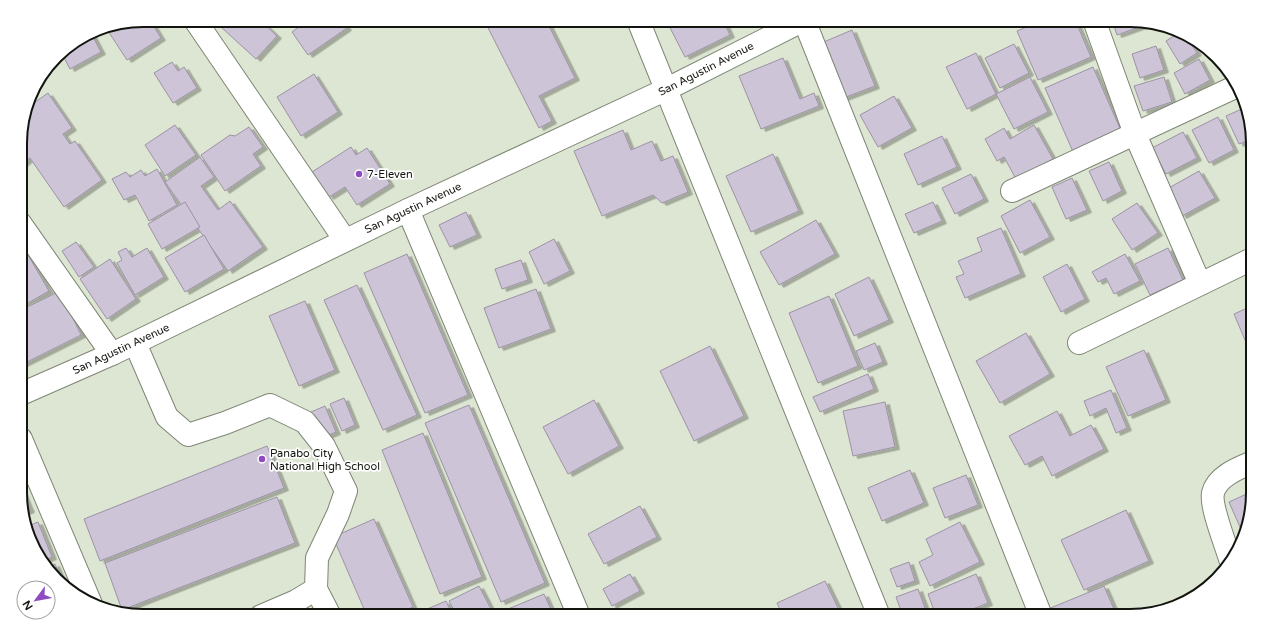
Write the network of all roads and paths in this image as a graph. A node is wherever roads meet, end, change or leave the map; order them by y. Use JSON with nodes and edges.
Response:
{"nodes":[{"id":1,"x":200,"y":27,"type":"edge"},
{"id":2,"x":641,"y":27,"type":"edge"},
{"id":3,"x":790,"y":27,"type":"edge"},
{"id":4,"x":807,"y":27,"type":"edge"},
{"id":5,"x":1097,"y":27,"type":"edge"},
{"id":6,"x":667,"y":89,"type":"junction"},
{"id":7,"x":1232,"y":89,"type":"edge"},
{"id":8,"x":1135,"y":134,"type":"junction"},
{"id":9,"x":1012,"y":191,"type":"dead end"},
{"id":10,"x":408,"y":210,"type":"junction"},
{"id":11,"x":27,"y":233,"type":"edge"},
{"id":12,"x":346,"y":240,"type":"junction"},
{"id":13,"x":1246,"y":262,"type":"edge"},
{"id":14,"x":1200,"y":284,"type":"junction"},
{"id":15,"x":1079,"y":342,"type":"dead end"},
{"id":16,"x":135,"y":343,"type":"junction"},
{"id":17,"x":112,"y":354,"type":"junction"},
{"id":18,"x":27,"y":391,"type":"edge"},
{"id":19,"x":27,"y":453,"type":"edge"},
{"id":20,"x":1246,"y":466,"type":"edge"},
{"id":21,"x":1228,"y":554,"type":"edge"},
{"id":22,"x":316,"y":590,"type":"junction"},
{"id":23,"x":87,"y":594,"type":"edge"},
{"id":24,"x":277,"y":609,"type":"edge"},
{"id":25,"x":326,"y":609,"type":"edge"},
{"id":26,"x":576,"y":609,"type":"edge"},
{"id":27,"x":876,"y":609,"type":"edge"},
{"id":28,"x":1039,"y":609,"type":"edge"}],
"edges":[{"from":1,"to":12,"type":"street"},
{"from":2,"to":6,"type":"street"},
{"from":3,"to":6,"type":"street","name":"San Agustin Avenue"},
{"from":4,"to":28,"type":"street"},
{"from":5,"to":8,"type":"street"},
{"from":6,"to":10,"type":"street","name":"San Agustin Avenue"},
{"from":6,"to":27,"type":"street"},
{"from":7,"to":8,"type":"street"},
{"from":8,"to":9,"type":"street"},
{"from":8,"to":14,"type":"street"},
{"from":10,"to":12,"type":"street","name":"San Agustin Avenue"},
{"from":10,"to":26,"type":"street"},
{"from":11,"to":17,"type":"street"},
{"from":12,"to":16,"type":"street","name":"San Agustin Avenue"},
{"from":13,"to":14,"type":"street"},
{"from":14,"to":15,"type":"street"},
{"from":16,"to":17,"type":"street","name":"San Agustin Avenue"},
{"from":16,"to":22,"type":"street"},
{"from":17,"to":18,"type":"street","name":"San Agustin Avenue"},
{"from":19,"to":23,"type":"street"},
{"from":20,"to":21,"type":"street"},
{"from":22,"to":24,"type":"street"},
{"from":22,"to":25,"type":"street"}]}
